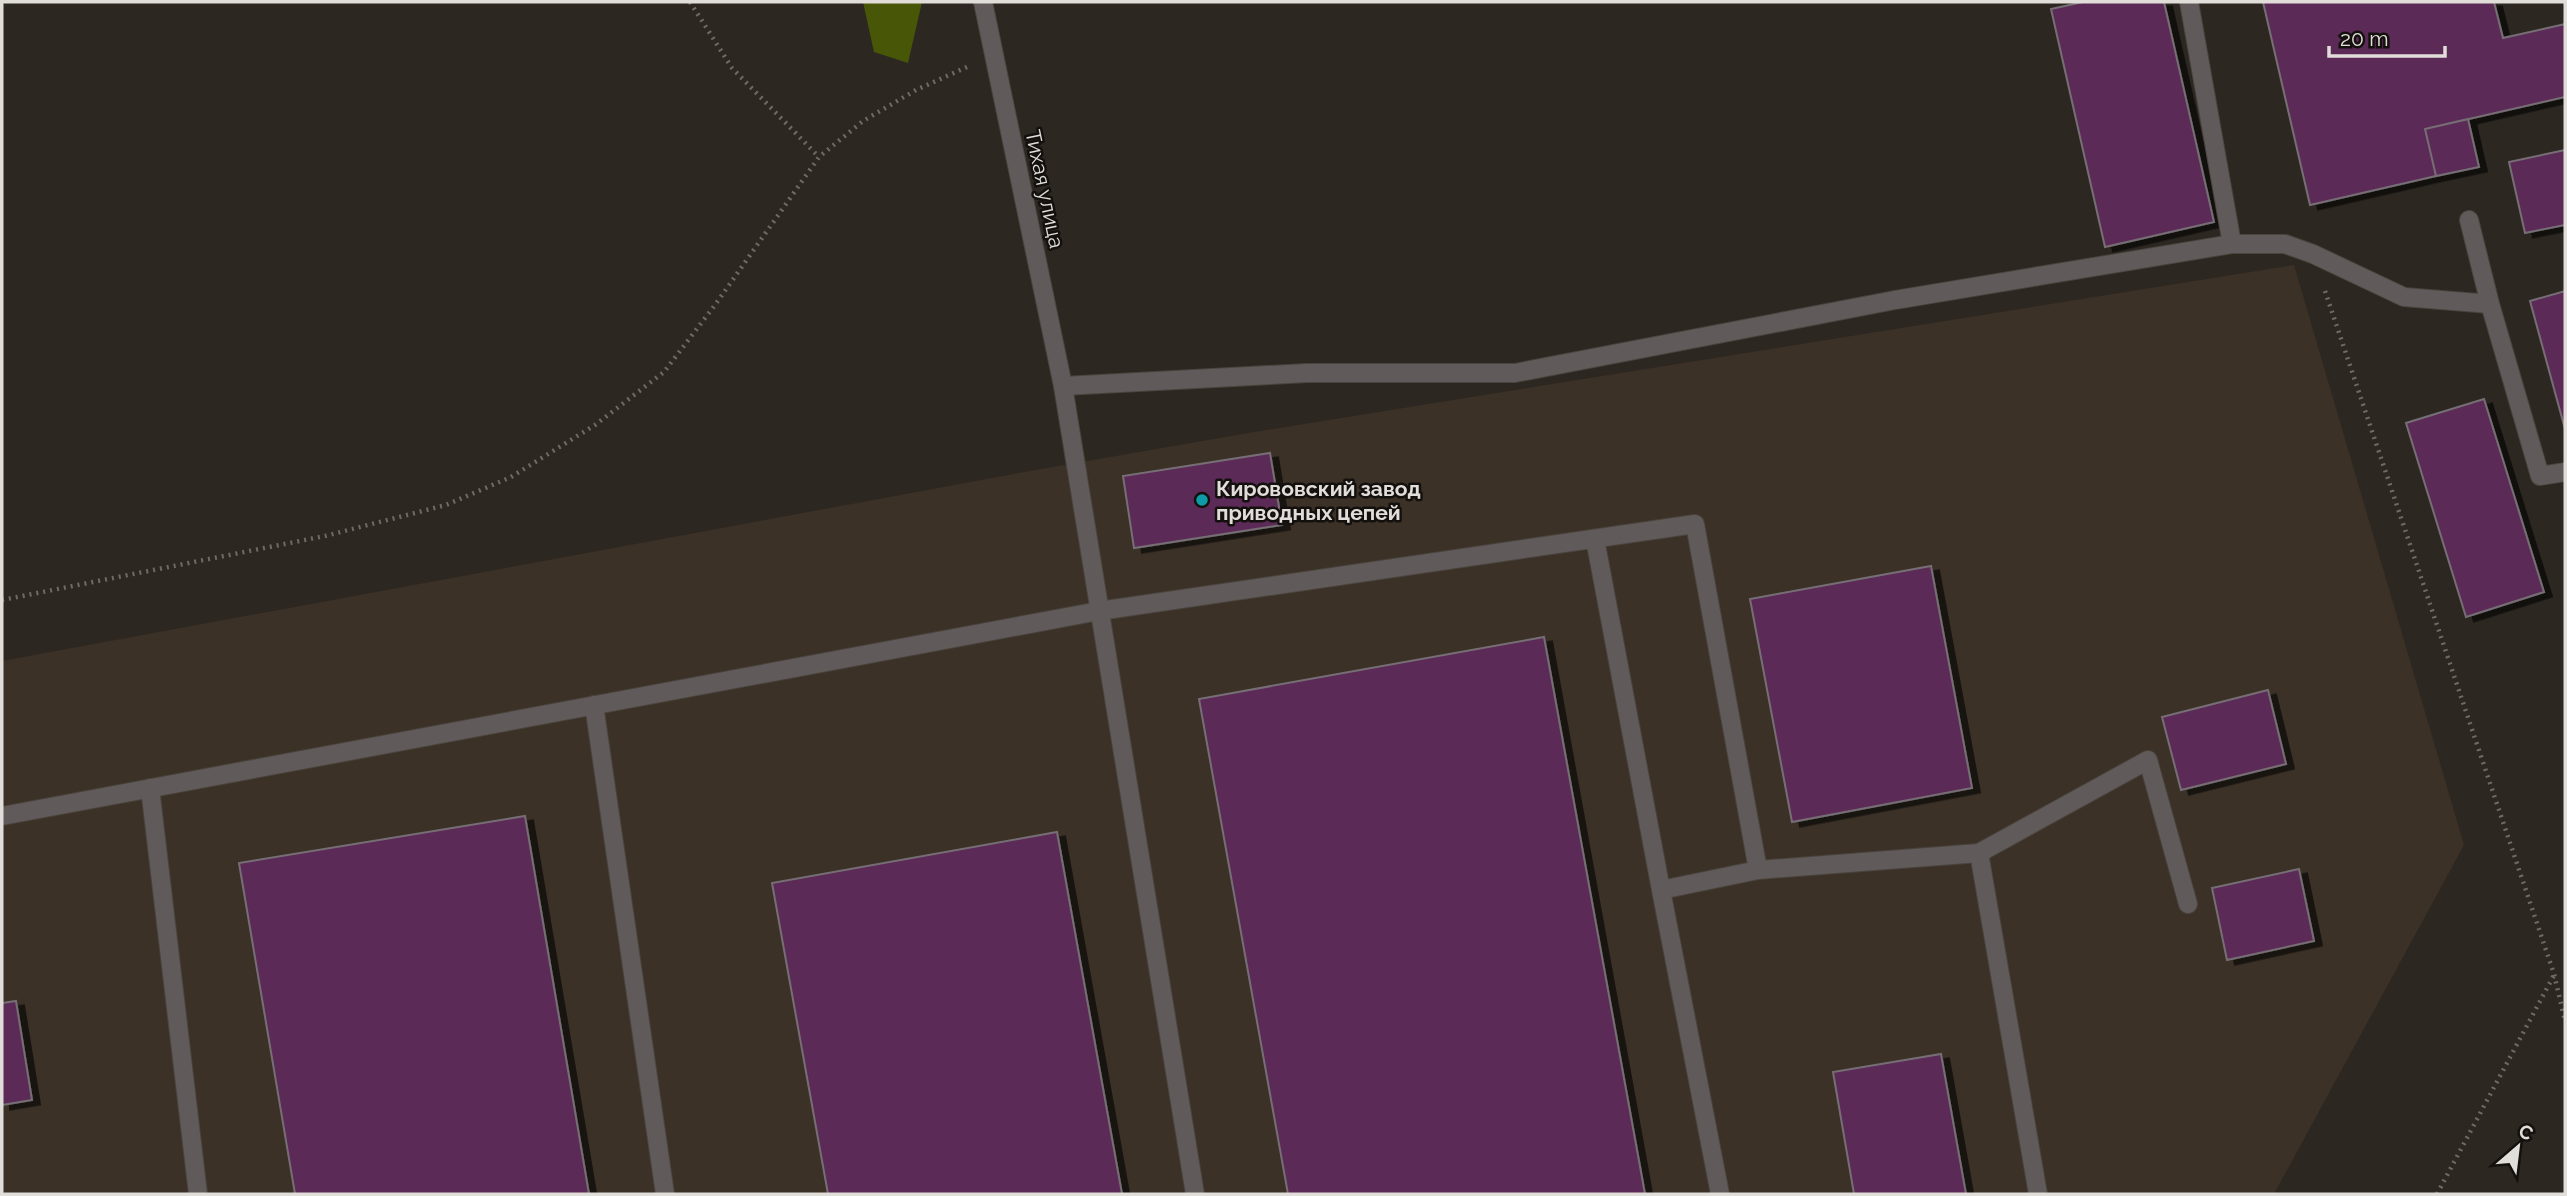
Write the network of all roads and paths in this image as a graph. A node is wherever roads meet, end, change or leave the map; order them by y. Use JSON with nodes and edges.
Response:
{"nodes":[{"id":1,"x":690,"y":2,"type":"edge"},
{"id":2,"x":983,"y":2,"type":"edge"},
{"id":3,"x":2189,"y":2,"type":"edge"},
{"id":4,"x":994,"y":55,"type":"junction"},
{"id":5,"x":820,"y":157,"type":"junction"},
{"id":6,"x":2469,"y":220,"type":"dead end"},
{"id":7,"x":2232,"y":244,"type":"junction"},
{"id":8,"x":2313,"y":254,"type":"junction"},
{"id":9,"x":2490,"y":304,"type":"junction"},
{"id":10,"x":1063,"y":386,"type":"junction"},
{"id":11,"x":2565,"y":472,"type":"edge"},
{"id":12,"x":1595,"y":539,"type":"junction"},
{"id":13,"x":2,"y":600,"type":"edge"},
{"id":14,"x":1099,"y":611,"type":"junction"},
{"id":15,"x":594,"y":705,"type":"junction"},
{"id":16,"x":150,"y":788,"type":"junction"},
{"id":17,"x":2,"y":816,"type":"edge"},
{"id":18,"x":1979,"y":853,"type":"junction"},
{"id":19,"x":1758,"y":870,"type":"junction"},
{"id":20,"x":1661,"y":890,"type":"junction"},
{"id":21,"x":2188,"y":904,"type":"dead end"},
{"id":22,"x":2554,"y":974,"type":"junction"},
{"id":23,"x":2565,"y":1021,"type":"edge"},
{"id":24,"x":198,"y":1194,"type":"edge"},
{"id":25,"x":666,"y":1194,"type":"edge"},
{"id":26,"x":1195,"y":1194,"type":"edge"},
{"id":27,"x":1720,"y":1194,"type":"edge"},
{"id":28,"x":2038,"y":1194,"type":"edge"},
{"id":29,"x":2437,"y":1194,"type":"edge"}],
"edges":[{"from":1,"to":5,"type":"path"},
{"from":2,"to":4,"type":"street","name":"Тихая улица"},
{"from":3,"to":7,"type":"street"},
{"from":4,"to":5,"type":"path"},
{"from":4,"to":10,"type":"street","name":"Тихая улица"},
{"from":5,"to":13,"type":"path"},
{"from":6,"to":9,"type":"street"},
{"from":7,"to":8,"type":"street"},
{"from":7,"to":10,"type":"street"},
{"from":8,"to":9,"type":"street"},
{"from":8,"to":22,"type":"path"},
{"from":9,"to":11,"type":"street"},
{"from":10,"to":14,"type":"street","name":"Тихая улица"},
{"from":12,"to":14,"type":"street"},
{"from":12,"to":19,"type":"street"},
{"from":12,"to":20,"type":"street"},
{"from":14,"to":15,"type":"street"},
{"from":14,"to":26,"type":"street","name":"Тихая улица"},
{"from":15,"to":16,"type":"street"},
{"from":15,"to":25,"type":"street"},
{"from":16,"to":17,"type":"street"},
{"from":16,"to":24,"type":"street"},
{"from":18,"to":19,"type":"street"},
{"from":18,"to":21,"type":"street"},
{"from":18,"to":28,"type":"street"},
{"from":19,"to":20,"type":"street"},
{"from":20,"to":27,"type":"street"},
{"from":22,"to":23,"type":"path"},
{"from":22,"to":29,"type":"path"}]}
